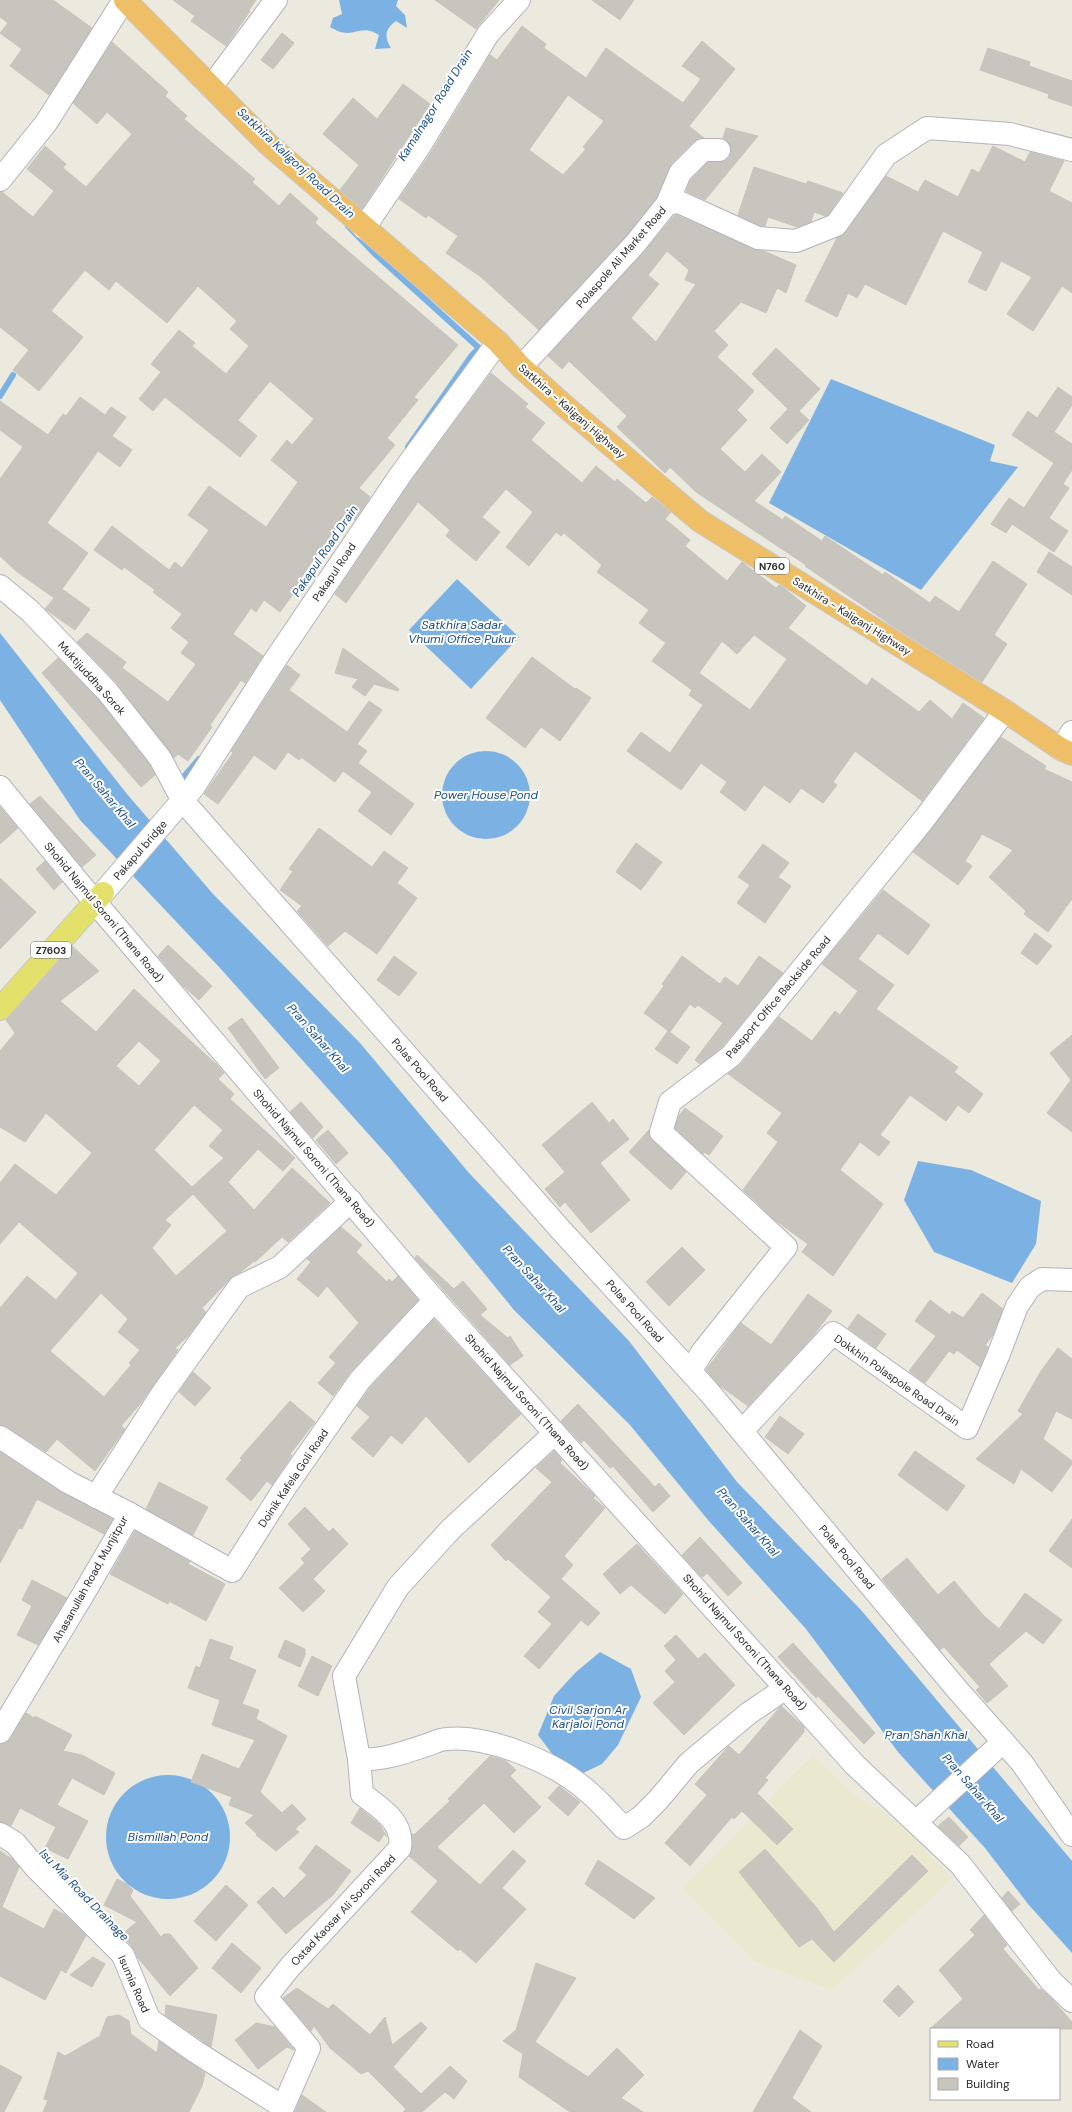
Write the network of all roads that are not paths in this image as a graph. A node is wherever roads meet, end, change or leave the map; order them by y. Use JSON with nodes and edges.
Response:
{"nodes":[{"id":1,"x":124,"y":0,"type":"edge"},
{"id":2,"x":276,"y":0,"type":"edge"},
{"id":3,"x":519,"y":0,"type":"edge"},
{"id":4,"x":212,"y":87,"type":"junction"},
{"id":5,"x":719,"y":150,"type":"dead end"},
{"id":6,"x":1072,"y":150,"type":"edge"},
{"id":7,"x":0,"y":180,"type":"edge"},
{"id":8,"x":667,"y":204,"type":"junction"},
{"id":9,"x":364,"y":228,"type":"junction"},
{"id":10,"x":498,"y":342,"type":"junction"},
{"id":11,"x":521,"y":367,"type":"junction"},
{"id":12,"x":0,"y":586,"type":"edge"},
{"id":13,"x":1005,"y":711,"type":"junction"},
{"id":14,"x":1068,"y":745,"type":"edge"},
{"id":15,"x":0,"y":787,"type":"edge"},
{"id":16,"x":180,"y":804,"type":"junction"},
{"id":17,"x":99,"y":897,"type":"junction"},
{"id":18,"x":0,"y":1009,"type":"edge"},
{"id":19,"x":351,"y":1201,"type":"junction"},
{"id":20,"x":1072,"y":1280,"type":"edge"},
{"id":21,"x":435,"y":1300,"type":"junction"},
{"id":22,"x":690,"y":1371,"type":"junction"},
{"id":23,"x":742,"y":1431,"type":"junction"},
{"id":24,"x":555,"y":1433,"type":"junction"},
{"id":25,"x":0,"y":1437,"type":"edge"},
{"id":26,"x":96,"y":1496,"type":"junction"},
{"id":27,"x":130,"y":1514,"type":"junction"},
{"id":28,"x":786,"y":1688,"type":"junction"},
{"id":29,"x":0,"y":1732,"type":"edge"},
{"id":30,"x":1003,"y":1742,"type":"junction"},
{"id":31,"x":358,"y":1760,"type":"junction"},
{"id":32,"x":916,"y":1822,"type":"junction"},
{"id":33,"x":0,"y":1834,"type":"edge"},
{"id":34,"x":1072,"y":1835,"type":"edge"},
{"id":35,"x":1072,"y":2001,"type":"edge"},
{"id":36,"x":282,"y":2109,"type":"edge"}],
"edges":[{"from":1,"to":4,"type":"highway","name":"Satkhira - Kaliganj Highway"},
{"from":1,"to":7,"type":"street"},
{"from":2,"to":4,"type":"street"},
{"from":3,"to":9,"type":"street"},
{"from":4,"to":9,"type":"highway","name":"Satkhira - Kaliganj Highway"},
{"from":5,"to":8,"type":"street"},
{"from":6,"to":8,"type":"street","name":"Polaspole Ali Market Road"},
{"from":8,"to":11,"type":"street","name":"Polaspole Ali Market Road"},
{"from":9,"to":10,"type":"highway","name":"Satkhira - Kaliganj Highway"},
{"from":10,"to":11,"type":"highway","name":"Satkhira - Kaliganj Highway","number":"N760"},
{"from":10,"to":16,"type":"street","name":"Pakapul Road","number":"Z7603"},
{"from":11,"to":13,"type":"highway","name":"Satkhira - Kaliganj Highway","number":"N760"},
{"from":12,"to":16,"type":"street","name":"Muktijuddha Sorok"},
{"from":13,"to":14,"type":"highway","name":"Satkhira - Kaliganj Highway","number":"N760"},
{"from":13,"to":22,"type":"street","name":"Passport Office Backside Road"},
{"from":15,"to":17,"type":"street","name":"Shohid Najmul Soroni (Thana Road)"},
{"from":16,"to":17,"type":"street","name":"Pakapul bridge","number":"Z7603"},
{"from":16,"to":22,"type":"street","name":"Polas Pool Road"},
{"from":17,"to":18,"type":"main road","number":"Z7603"},
{"from":17,"to":19,"type":"street","name":"Shohid Najmul Soroni (Thana Road)"},
{"from":19,"to":21,"type":"street","name":"Shohid Najmul Soroni (Thana Road)"},
{"from":19,"to":26,"type":"street"},
{"from":20,"to":23,"type":"street","name":"Dokkhin Polaspole Road Drain"},
{"from":21,"to":24,"type":"street","name":"Shohid Najmul Soroni (Thana Road)"},
{"from":21,"to":27,"type":"street","name":"Doinik Kafela Goli Road"},
{"from":22,"to":23,"type":"street","name":"Polas Pool Road"},
{"from":23,"to":30,"type":"street","name":"Polas Pool Road"},
{"from":24,"to":28,"type":"street","name":"Shohid Najmul Soroni (Thana Road)"},
{"from":24,"to":31,"type":"street"},
{"from":25,"to":26,"type":"street","name":"Ahasanullah Road, Munjitpur"},
{"from":26,"to":27,"type":"street","name":"Ahasanullah Road, Munjitpur"},
{"from":27,"to":29,"type":"street","name":"Ahasanullah Road, Munjitpur"},
{"from":28,"to":31,"type":"street"},
{"from":28,"to":32,"type":"street","name":"Shohid Najmul Soroni (Thana Road)"},
{"from":30,"to":32,"type":"street"},
{"from":30,"to":34,"type":"street","name":"Polas Pool Road"},
{"from":31,"to":36,"type":"street","name":"Ostad Kaosar Ali Soroni Road"},
{"from":32,"to":35,"type":"street","name":"Shohid Najmul Soroni (Thana Road)"},
{"from":33,"to":36,"type":"street","name":"Isumia Road"}]}
